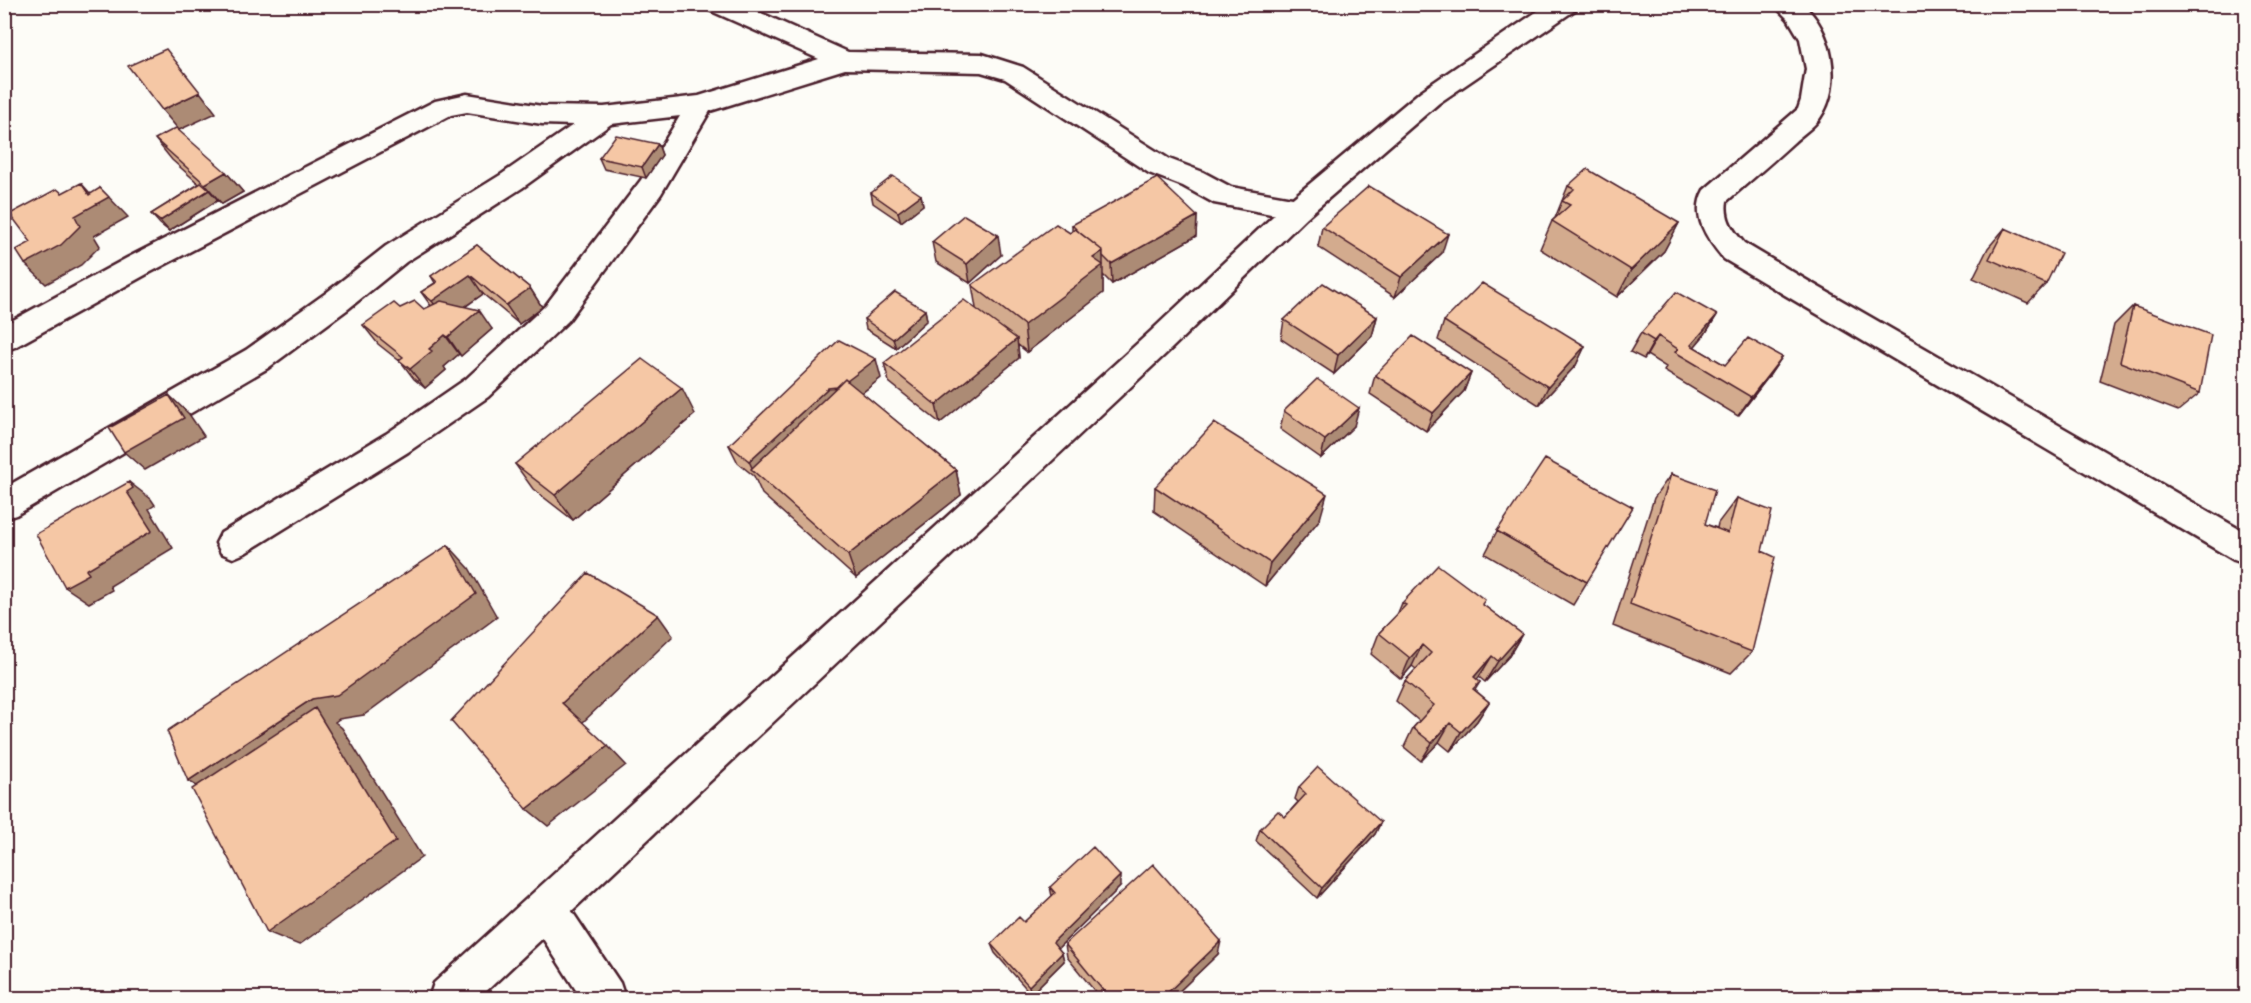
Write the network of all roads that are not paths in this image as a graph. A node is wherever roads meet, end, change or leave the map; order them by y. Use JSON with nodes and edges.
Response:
{"nodes":[{"id":1,"x":718,"y":4,"type":"edge"},
{"id":2,"x":1566,"y":4,"type":"edge"},
{"id":3,"x":1785,"y":4,"type":"edge"},
{"id":4,"x":844,"y":60,"type":"junction"},
{"id":5,"x":700,"y":105,"type":"junction"},
{"id":6,"x":604,"y":116,"type":"junction"},
{"id":7,"x":1298,"y":209,"type":"junction"},
{"id":8,"x":4,"y":339,"type":"edge"},
{"id":9,"x":4,"y":505,"type":"edge"},
{"id":10,"x":233,"y":543,"type":"dead end"},
{"id":11,"x":2247,"y":550,"type":"edge"},
{"id":12,"x":547,"y":909,"type":"junction"},
{"id":13,"x":449,"y":999,"type":"edge"},
{"id":14,"x":604,"y":999,"type":"edge"}],
"edges":[{"from":1,"to":4,"type":"street"},
{"from":2,"to":7,"type":"street"},
{"from":3,"to":11,"type":"street"},
{"from":4,"to":5,"type":"street"},
{"from":4,"to":7,"type":"street"},
{"from":5,"to":6,"type":"street"},
{"from":5,"to":10,"type":"street"},
{"from":6,"to":8,"type":"street"},
{"from":6,"to":9,"type":"street"},
{"from":7,"to":12,"type":"street"},
{"from":12,"to":13,"type":"street"},
{"from":12,"to":14,"type":"street"}]}
